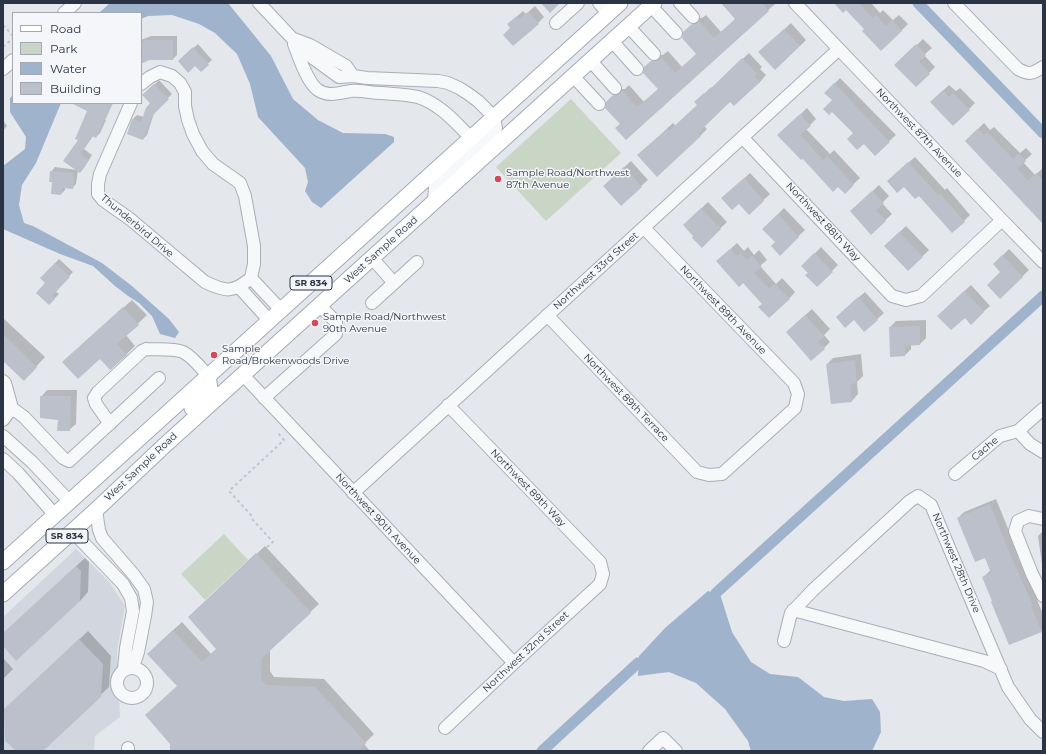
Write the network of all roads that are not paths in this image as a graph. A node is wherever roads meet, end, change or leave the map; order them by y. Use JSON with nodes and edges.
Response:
{"nodes":[{"id":1,"x":75,"y":3,"type":"edge"},
{"id":2,"x":259,"y":3,"type":"edge"},
{"id":3,"x":578,"y":3,"type":"edge"},
{"id":4,"x":620,"y":3,"type":"edge"},
{"id":5,"x":680,"y":3,"type":"edge"},
{"id":6,"x":795,"y":3,"type":"edge"},
{"id":7,"x":954,"y":3,"type":"edge"},
{"id":8,"x":652,"y":4,"type":"edge"},
{"id":9,"x":604,"y":8,"type":"edge"},
{"id":10,"x":65,"y":12,"type":"edge"},
{"id":11,"x":693,"y":18,"type":"dead end"},
{"id":12,"x":556,"y":23,"type":"dead end"},
{"id":13,"x":628,"y":26,"type":"junction"},
{"id":14,"x":676,"y":33,"type":"dead end"},
{"id":15,"x":291,"y":37,"type":"junction"},
{"id":16,"x":612,"y":41,"type":"junction"},
{"id":17,"x":839,"y":49,"type":"junction"},
{"id":18,"x":654,"y":54,"type":"dead end"},
{"id":19,"x":590,"y":60,"type":"junction"},
{"id":20,"x":12,"y":61,"type":"edge"},
{"id":21,"x":1043,"y":67,"type":"edge"},
{"id":22,"x":3,"y":69,"type":"edge"},
{"id":23,"x":637,"y":69,"type":"dead end"},
{"id":24,"x":353,"y":76,"type":"junction"},
{"id":25,"x":573,"y":76,"type":"junction"},
{"id":26,"x":142,"y":83,"type":"edge"},
{"id":27,"x":615,"y":88,"type":"dead end"},
{"id":28,"x":352,"y":91,"type":"junction"},
{"id":29,"x":131,"y":104,"type":"edge"},
{"id":30,"x":599,"y":104,"type":"dead end"},
{"id":31,"x":494,"y":117,"type":"junction"},
{"id":32,"x":471,"y":138,"type":"junction"},
{"id":33,"x":743,"y":138,"type":"junction"},
{"id":34,"x":434,"y":201,"type":"junction"},
{"id":35,"x":1002,"y":220,"type":"junction"},
{"id":36,"x":644,"y":228,"type":"junction"},
{"id":37,"x":372,"y":258,"type":"junction"},
{"id":38,"x":417,"y":262,"type":"dead end"},
{"id":39,"x":1043,"y":262,"type":"edge"},
{"id":40,"x":332,"y":264,"type":"junction"},
{"id":41,"x":251,"y":278,"type":"junction"},
{"id":42,"x":394,"y":283,"type":"junction"},
{"id":43,"x":239,"y":287,"type":"junction"},
{"id":44,"x":372,"y":303,"type":"dead end"},
{"id":45,"x":319,"y":305,"type":"junction"},
{"id":46,"x":281,"y":310,"type":"junction"},
{"id":47,"x":547,"y":315,"type":"junction"},
{"id":48,"x":269,"y":320,"type":"junction"},
{"id":49,"x":243,"y":375,"type":"junction"},
{"id":50,"x":208,"y":376,"type":"junction"},
{"id":51,"x":159,"y":378,"type":"dead end"},
{"id":52,"x":3,"y":381,"type":"edge"},
{"id":53,"x":264,"y":398,"type":"junction"},
{"id":54,"x":448,"y":404,"type":"junction"},
{"id":55,"x":8,"y":406,"type":"edge"},
{"id":56,"x":1043,"y":410,"type":"edge"},
{"id":57,"x":3,"y":420,"type":"edge"},
{"id":58,"x":110,"y":424,"type":"junction"},
{"id":59,"x":1018,"y":431,"type":"junction"},
{"id":60,"x":3,"y":436,"type":"edge"},
{"id":61,"x":1043,"y":452,"type":"edge"},
{"id":62,"x":3,"y":459,"type":"edge"},
{"id":63,"x":955,"y":474,"type":"dead end"},
{"id":64,"x":709,"y":475,"type":"joint"},
{"id":65,"x":131,"y":477,"type":"junction"},
{"id":66,"x":353,"y":493,"type":"junction"},
{"id":67,"x":70,"y":502,"type":"junction"},
{"id":68,"x":96,"y":510,"type":"junction"},
{"id":69,"x":56,"y":515,"type":"junction"},
{"id":70,"x":1043,"y":519,"type":"edge"},
{"id":71,"x":72,"y":531,"type":"junction"},
{"id":72,"x":3,"y":562,"type":"edge"},
{"id":73,"x":603,"y":574,"type":"joint"},
{"id":74,"x":3,"y":594,"type":"edge"},
{"id":75,"x":1043,"y":596,"type":"edge"},
{"id":76,"x":796,"y":608,"type":"junction"},
{"id":77,"x":784,"y":641,"type":"dead end"},
{"id":78,"x":995,"y":655,"type":"junction"},
{"id":79,"x":514,"y":663,"type":"junction"},
{"id":80,"x":1001,"y":669,"type":"junction"},
{"id":81,"x":1043,"y":716,"type":"edge"},
{"id":82,"x":1030,"y":719,"type":"junction"},
{"id":83,"x":445,"y":728,"type":"dead end"},
{"id":84,"x":1043,"y":732,"type":"edge"},
{"id":85,"x":649,"y":751,"type":"edge"},
{"id":86,"x":676,"y":751,"type":"edge"}],
"edges":[{"from":1,"to":10,"type":"street"},
{"from":2,"to":15,"type":"street"},
{"from":3,"to":12,"type":"street"},
{"from":4,"to":9,"type":"main road","number":"SR 834"},
{"from":5,"to":11,"type":"street"},
{"from":6,"to":17,"type":"street","name":"Northwest 87th Avenue"},
{"from":7,"to":21,"type":"street"},
{"from":8,"to":13,"type":"main road","name":"West Sample Road","number":"SR 834"},
{"from":8,"to":14,"type":"street"},
{"from":9,"to":31,"type":"main road","number":"SR 834"},
{"from":13,"to":16,"type":"main road","name":"West Sample Road","number":"SR 834"},
{"from":13,"to":18,"type":"street"},
{"from":15,"to":24,"type":"street"},
{"from":15,"to":28,"type":"street"},
{"from":16,"to":19,"type":"main road","name":"West Sample Road","number":"SR 834"},
{"from":16,"to":23,"type":"street"},
{"from":17,"to":33,"type":"street","name":"Northwest 33rd Street"},
{"from":17,"to":35,"type":"street","name":"Northwest 87th Avenue"},
{"from":19,"to":25,"type":"main road","name":"West Sample Road","number":"SR 834"},
{"from":19,"to":27,"type":"street"},
{"from":20,"to":22,"type":"street"},
{"from":24,"to":28,"type":"street"},
{"from":24,"to":31,"type":"street"},
{"from":25,"to":30,"type":"street"},
{"from":25,"to":34,"type":"main road","name":"West Sample Road","number":"SR 834"},
{"from":26,"to":41,"type":"street"},
{"from":28,"to":32,"type":"street"},
{"from":29,"to":43,"type":"street","name":"Thunderbird Drive"},
{"from":31,"to":32,"type":"main road","number":"SR 834"},
{"from":31,"to":34,"type":"street"},
{"from":32,"to":40,"type":"main road","number":"SR 834"},
{"from":33,"to":35,"type":"street","name":"Northwest 88th Way"},
{"from":33,"to":36,"type":"street","name":"Northwest 33rd Street"},
{"from":34,"to":37,"type":"main road","name":"West Sample Road","number":"SR 834"},
{"from":35,"to":39,"type":"street","name":"Northwest 87th Avenue"},
{"from":36,"to":47,"type":"street","name":"Northwest 33rd Street"},
{"from":36,"to":64,"type":"street","name":"Northwest 89th Avenue"},
{"from":37,"to":42,"type":"street"},
{"from":37,"to":45,"type":"main road","name":"West Sample Road","number":"SR 834"},
{"from":38,"to":42,"type":"street"},
{"from":40,"to":46,"type":"main road","number":"SR 834"},
{"from":40,"to":49,"type":"main road"},
{"from":41,"to":43,"type":"street"},
{"from":41,"to":46,"type":"street"},
{"from":42,"to":44,"type":"street"},
{"from":43,"to":48,"type":"street"},
{"from":45,"to":49,"type":"main road","name":"West Sample Road","number":"SR 834"},
{"from":45,"to":53,"type":"street"},
{"from":46,"to":48,"type":"main road","number":"SR 834"},
{"from":47,"to":54,"type":"street","name":"Northwest 33rd Street"},
{"from":47,"to":64,"type":"street","name":"Northwest 89th Terrace"},
{"from":48,"to":50,"type":"main road","number":"SR 834"},
{"from":49,"to":53,"type":"street","name":"Northwest 90th Avenue"},
{"from":49,"to":65,"type":"main road","name":"West Sample Road","number":"SR 834"},
{"from":50,"to":58,"type":"street"},
{"from":50,"to":65,"type":"main road"},
{"from":50,"to":67,"type":"main road","number":"SR 834"},
{"from":51,"to":58,"type":"street"},
{"from":52,"to":55,"type":"street"},
{"from":53,"to":66,"type":"street","name":"Northwest 90th Avenue"},
{"from":54,"to":66,"type":"street","name":"Northwest 33rd Street"},
{"from":54,"to":73,"type":"street","name":"Northwest 89th Way"},
{"from":55,"to":57,"type":"street"},
{"from":55,"to":58,"type":"street"},
{"from":56,"to":59,"type":"street","name":"Cache"},
{"from":59,"to":61,"type":"street"},
{"from":59,"to":63,"type":"street","name":"Cache"},
{"from":60,"to":67,"type":"street"},
{"from":62,"to":69,"type":"street"},
{"from":65,"to":68,"type":"main road","name":"West Sample Road","number":"SR 834"},
{"from":66,"to":79,"type":"street","name":"Northwest 90th Avenue"},
{"from":67,"to":69,"type":"main road","number":"SR 834"},
{"from":68,"to":71,"type":"main road","name":"West Sample Road","number":"SR 834"},
{"from":68,"to":71,"type":"street"},
{"from":69,"to":72,"type":"main road","number":"SR 834"},
{"from":70,"to":75,"type":"street"},
{"from":71,"to":74,"type":"main road","name":"West Sample Road","number":"SR 834"},
{"from":73,"to":79,"type":"street","name":"Northwest 32nd Street"},
{"from":76,"to":77,"type":"street","name":"Northwest 28th Drive"},
{"from":76,"to":78,"type":"street"},
{"from":76,"to":78,"type":"street","name":"Northwest 28th Drive"},
{"from":76,"to":80,"type":"street"},
{"from":78,"to":80,"type":"street","name":"Northwest 28th Drive"},
{"from":79,"to":83,"type":"street","name":"Northwest 32nd Street"},
{"from":80,"to":82,"type":"street","name":"Northwest 28th Drive"},
{"from":81,"to":82,"type":"street"},
{"from":82,"to":84,"type":"street","name":"Northwest 28th Drive"},
{"from":85,"to":86,"type":"street"}]}
